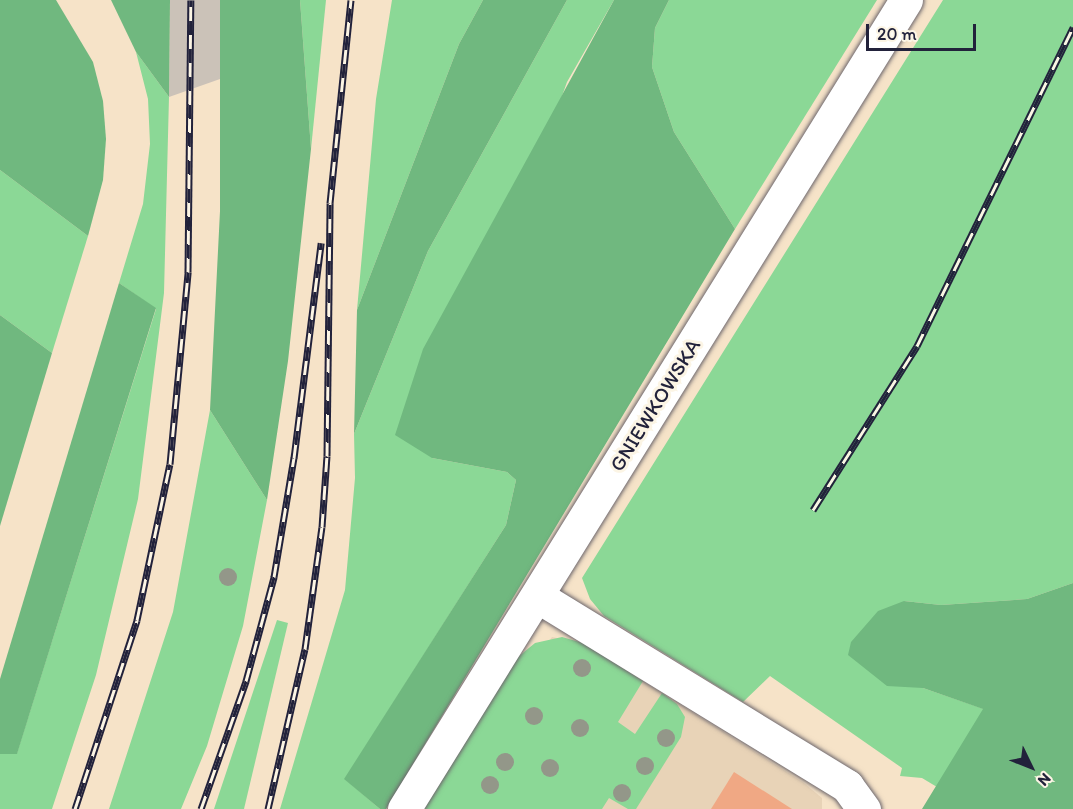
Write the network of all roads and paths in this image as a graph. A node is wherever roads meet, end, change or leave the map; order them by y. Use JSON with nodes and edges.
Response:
{"nodes":[{"id":1,"x":906,"y":0,"type":"edge"},
{"id":2,"x":537,"y":596,"type":"junction"},
{"id":3,"x":404,"y":809,"type":"edge"},
{"id":4,"x":864,"y":809,"type":"edge"}],
"edges":[{"from":1,"to":2,"type":"street","name":"GNIEWKOWSKA"},
{"from":2,"to":3,"type":"street","name":"GNIEWKOWSKA"},
{"from":2,"to":4,"type":"street"}]}
